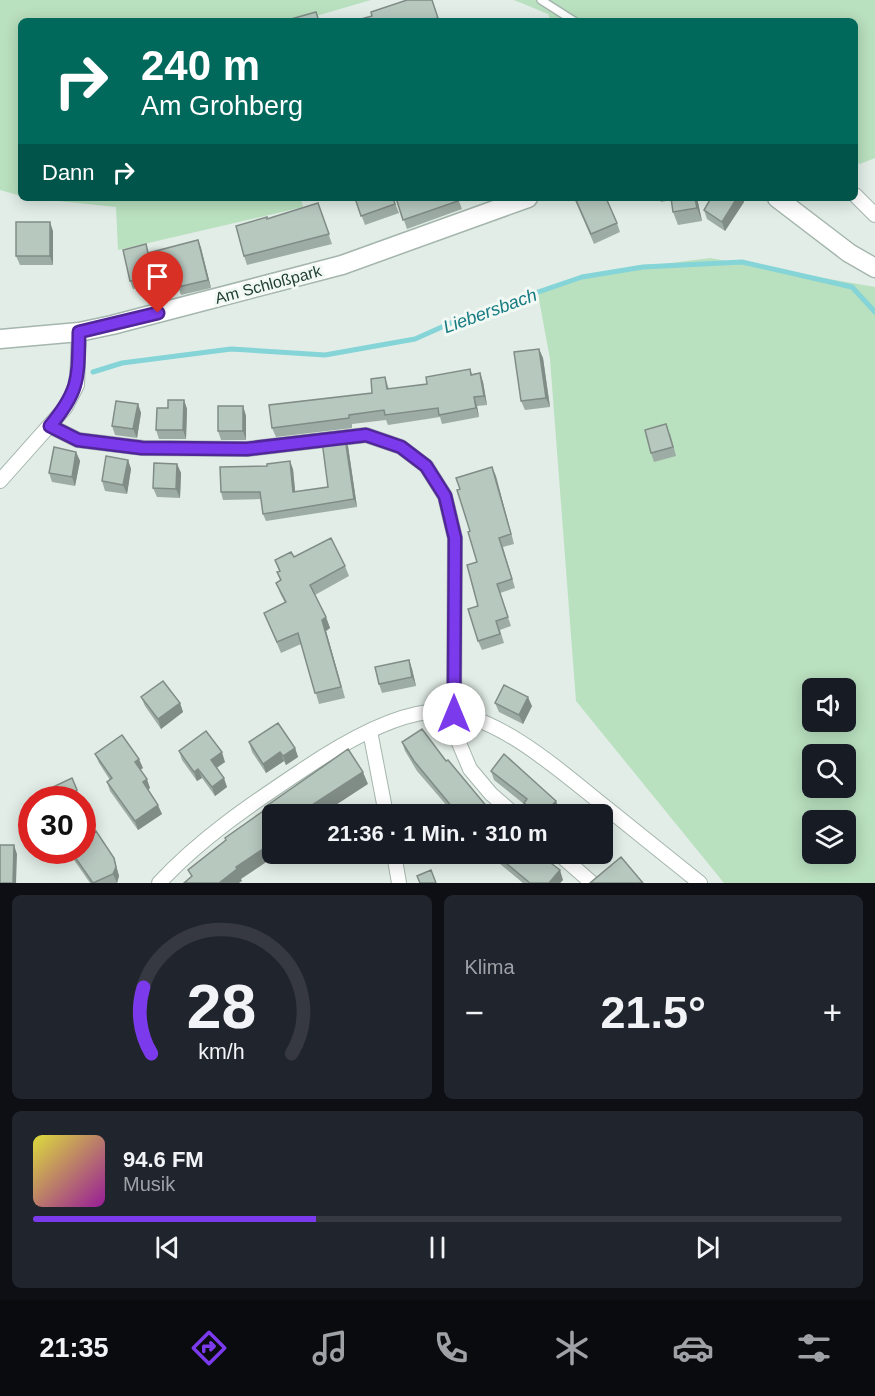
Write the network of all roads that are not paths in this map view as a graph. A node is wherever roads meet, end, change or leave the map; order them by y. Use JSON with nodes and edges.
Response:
{"nodes":[{"id":1,"x":541,"y":0,"type":"edge"},
{"id":2,"x":569,"y":18,"type":"edge"},
{"id":3,"x":858,"y":198,"type":"edge"},
{"id":4,"x":520,"y":201,"type":"edge"},
{"id":5,"x":781,"y":201,"type":"edge"},
{"id":6,"x":875,"y":215,"type":"edge"},
{"id":7,"x":875,"y":268,"type":"edge"},
{"id":8,"x":79,"y":332,"type":"junction"},
{"id":9,"x":0,"y":339,"type":"edge"},
{"id":10,"x":50,"y":426,"type":"junction"},
{"id":11,"x":0,"y":480,"type":"edge"},
{"id":12,"x":454,"y":714,"type":"junction"},
{"id":13,"x":370,"y":731,"type":"junction"},
{"id":14,"x":384,"y":804,"type":"edge"},
{"id":15,"x":502,"y":804,"type":"edge"},
{"id":16,"x":396,"y":864,"type":"edge"},
{"id":17,"x":570,"y":864,"type":"edge"},
{"id":18,"x":159,"y":883,"type":"edge"},
{"id":19,"x":399,"y":883,"type":"edge"},
{"id":20,"x":592,"y":883,"type":"edge"},
{"id":21,"x":700,"y":883,"type":"edge"}],
"edges":[{"from":1,"to":2,"type":"lane"},
{"from":3,"to":6,"type":"street"},
{"from":4,"to":8,"type":"street","name":"Am Schloßpark"},
{"from":5,"to":7,"type":"street"},
{"from":8,"to":9,"type":"street","name":"Am Schloßpark"},
{"from":8,"to":10,"type":"street"},
{"from":10,"to":11,"type":"street"},
{"from":10,"to":12,"type":"street"},
{"from":12,"to":13,"type":"street"},
{"from":12,"to":15,"type":"street"},
{"from":12,"to":21,"type":"street"},
{"from":13,"to":14,"type":"street"},
{"from":13,"to":18,"type":"street"},
{"from":16,"to":19,"type":"street"},
{"from":17,"to":20,"type":"street"}]}
